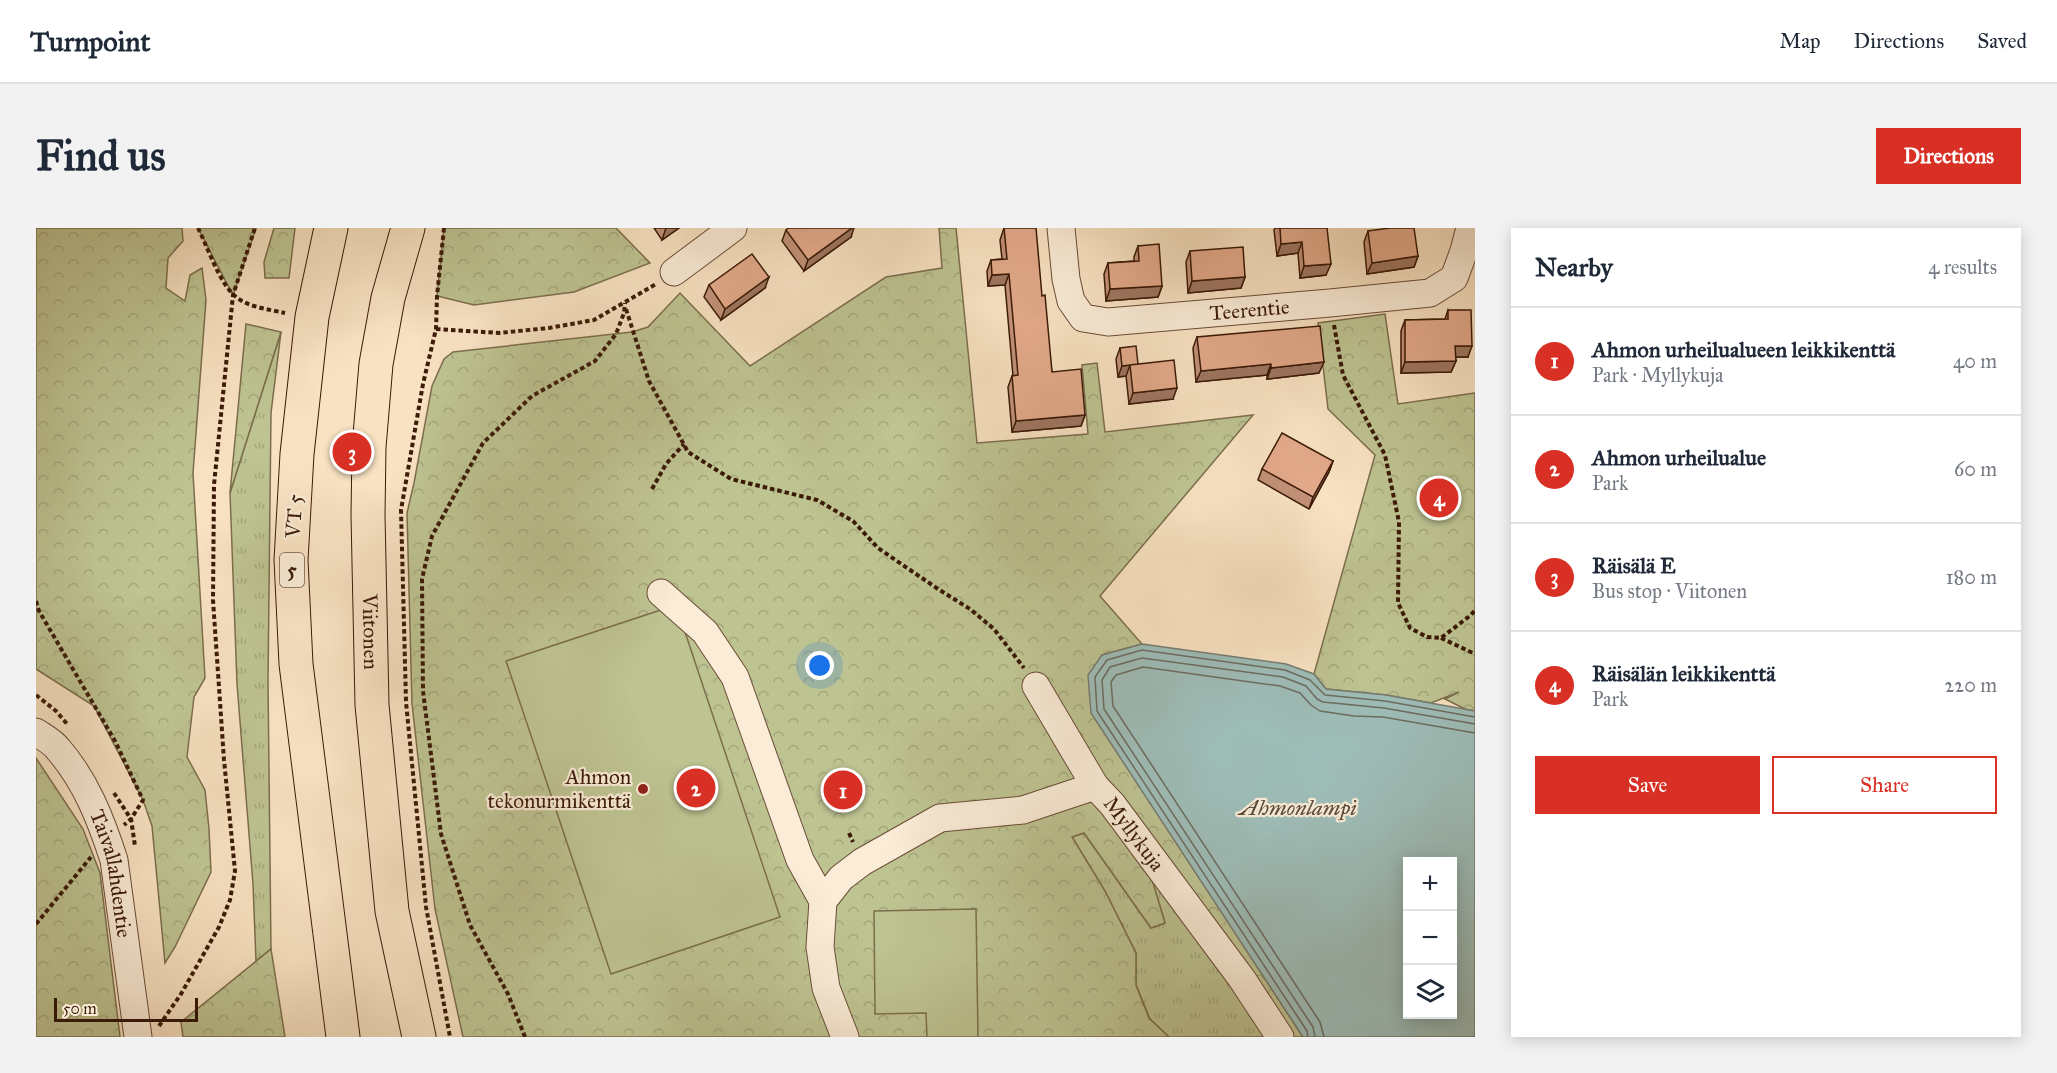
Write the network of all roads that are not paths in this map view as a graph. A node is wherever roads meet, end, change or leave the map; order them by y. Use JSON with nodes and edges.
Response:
{"nodes":[{"id":1,"x":331,"y":228,"type":"edge"},
{"id":2,"x":408,"y":228,"type":"edge"},
{"id":3,"x":733,"y":228,"type":"edge"},
{"id":4,"x":1061,"y":228,"type":"edge"},
{"id":5,"x":1470,"y":228,"type":"edge"},
{"id":6,"x":674,"y":272,"type":"road end"},
{"id":7,"x":661,"y":593,"type":"dead end"},
{"id":8,"x":1036,"y":686,"type":"road end"},
{"id":9,"x":36,"y":732,"type":"edge"},
{"id":10,"x":1095,"y":786,"type":"junction"},
{"id":11,"x":823,"y":901,"type":"junction"},
{"id":12,"x":328,"y":913,"type":"junction"},
{"id":13,"x":138,"y":1032,"type":"edge"},
{"id":14,"x":343,"y":1037,"type":"edge"},
{"id":15,"x":355,"y":1037,"type":"edge"},
{"id":16,"x":419,"y":1037,"type":"edge"},
{"id":17,"x":844,"y":1037,"type":"edge"},
{"id":18,"x":1280,"y":1037,"type":"edge"}],
"edges":[{"from":1,"to":12,"type":"main road","name":"VT 5","number":"5"},
{"from":2,"to":16,"type":"main road","name":"Viitonen"},
{"from":3,"to":6,"type":"street"},
{"from":4,"to":5,"type":"street","name":"Teerentie"},
{"from":7,"to":11,"type":"street"},
{"from":8,"to":10,"type":"street"},
{"from":9,"to":13,"type":"street","name":"Taivallahdentie"},
{"from":10,"to":11,"type":"street","name":"Myllykuja"},
{"from":10,"to":18,"type":"street","name":"Myllykuja"},
{"from":11,"to":17,"type":"street"},
{"from":12,"to":14,"type":"main road","name":"VT 5","number":"5"},
{"from":12,"to":15,"type":"main road","name":"VT 5","number":"5"}]}
